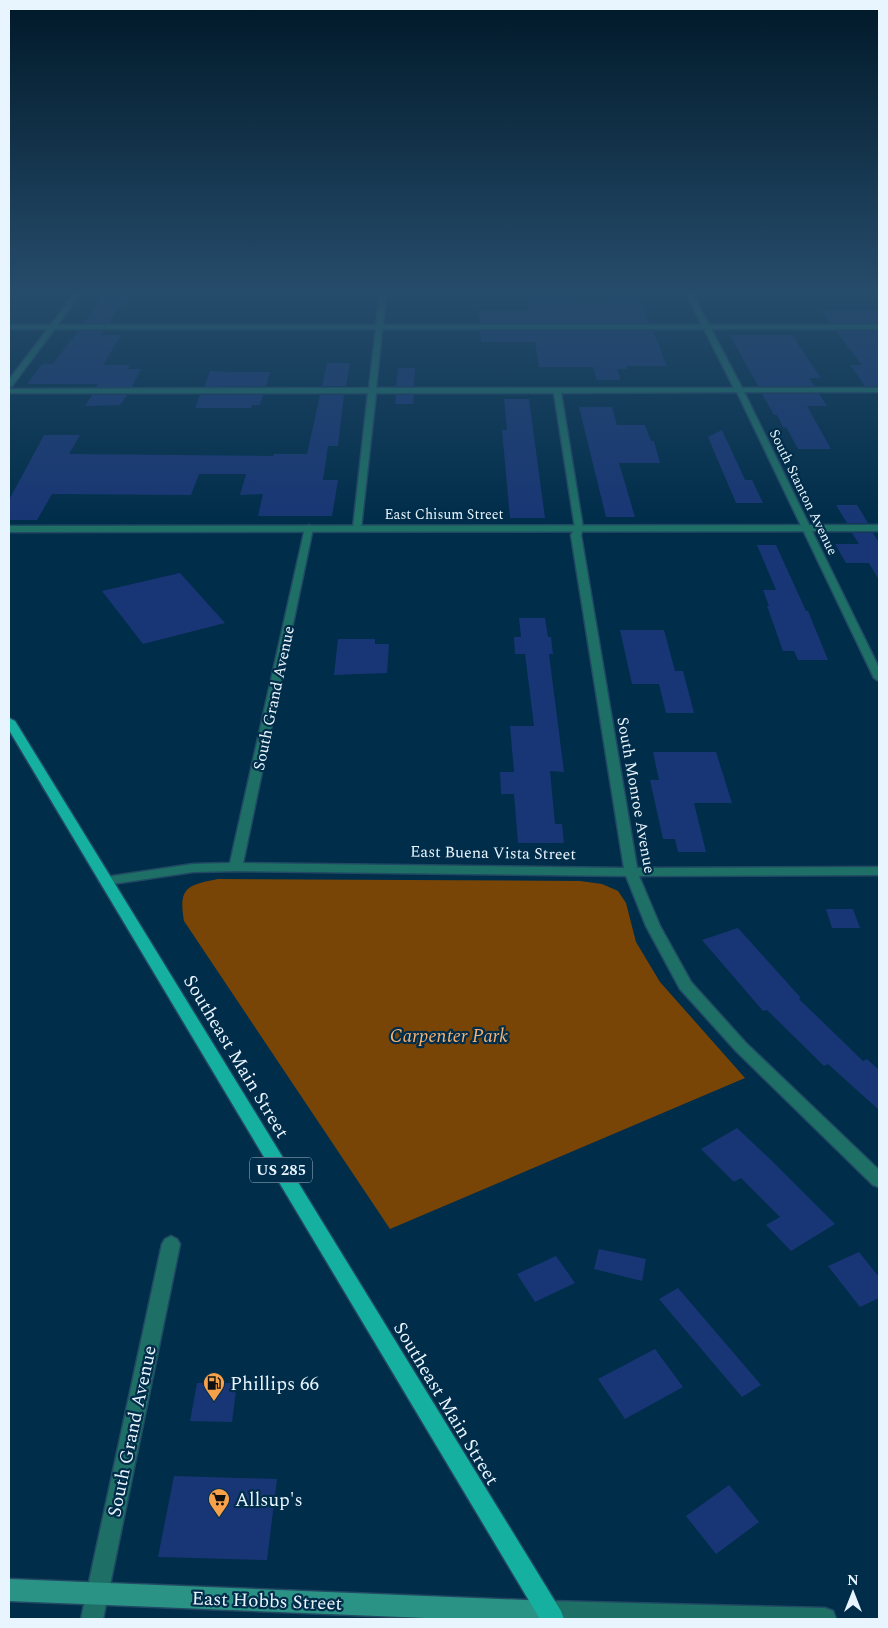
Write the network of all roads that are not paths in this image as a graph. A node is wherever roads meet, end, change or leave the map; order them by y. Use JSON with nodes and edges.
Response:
{"nodes":[{"id":1,"x":20,"y":369,"type":"edge"},
{"id":2,"x":374,"y":369,"type":"edge"},
{"id":3,"x":728,"y":369,"type":"edge"},
{"id":4,"x":9,"y":384,"type":"edge"},
{"id":5,"x":9,"y":390,"type":"edge"},
{"id":6,"x":372,"y":390,"type":"junction"},
{"id":7,"x":556,"y":390,"type":"junction"},
{"id":8,"x":739,"y":390,"type":"junction"},
{"id":9,"x":879,"y":390,"type":"edge"},
{"id":10,"x":309,"y":528,"type":"junction"},
{"id":11,"x":357,"y":528,"type":"junction"},
{"id":12,"x":580,"y":528,"type":"junction"},
{"id":13,"x":807,"y":528,"type":"junction"},
{"id":14,"x":879,"y":528,"type":"edge"},
{"id":15,"x":9,"y":529,"type":"edge"},
{"id":16,"x":879,"y":678,"type":"edge"},
{"id":17,"x":9,"y":721,"type":"edge"},
{"id":18,"x":236,"y":867,"type":"junction"},
{"id":19,"x":879,"y":871,"type":"edge"},
{"id":20,"x":631,"y":872,"type":"junction"},
{"id":21,"x":106,"y":881,"type":"junction"},
{"id":22,"x":879,"y":1180,"type":"edge"},
{"id":23,"x":171,"y":1244,"type":"dead end"},
{"id":24,"x":9,"y":1590,"type":"edge"},
{"id":25,"x":97,"y":1593,"type":"junction"},
{"id":26,"x":550,"y":1616,"type":"edge"},
{"id":27,"x":92,"y":1619,"type":"edge"},
{"id":28,"x":825,"y":1619,"type":"edge"}],
"edges":[{"from":1,"to":4,"type":"street"},
{"from":2,"to":6,"type":"street"},
{"from":3,"to":8,"type":"street","name":"South Stanton Avenue"},
{"from":5,"to":6,"type":"street"},
{"from":6,"to":7,"type":"street"},
{"from":6,"to":11,"type":"street"},
{"from":7,"to":8,"type":"street"},
{"from":7,"to":12,"type":"street","name":"South Monroe Avenue"},
{"from":8,"to":9,"type":"street"},
{"from":8,"to":13,"type":"street","name":"South Stanton Avenue"},
{"from":10,"to":11,"type":"street","name":"East Chisum Street"},
{"from":10,"to":15,"type":"street","name":"East Chisum Street"},
{"from":10,"to":18,"type":"street","name":"South Grand Avenue"},
{"from":11,"to":12,"type":"street","name":"East Chisum Street"},
{"from":12,"to":13,"type":"street","name":"East Chisum Street"},
{"from":12,"to":20,"type":"street","name":"South Monroe Avenue"},
{"from":13,"to":14,"type":"street","name":"East Chisum Street"},
{"from":13,"to":16,"type":"street","name":"South Stanton Avenue"},
{"from":17,"to":21,"type":"main road","name":"Southeast Main Street","number":"US 285"},
{"from":18,"to":20,"type":"street","name":"East Buena Vista Street"},
{"from":18,"to":21,"type":"street","name":"East Buena Vista Street"},
{"from":19,"to":20,"type":"street","name":"East Buena Vista Street"},
{"from":20,"to":22,"type":"street","name":"South Monroe Avenue"},
{"from":21,"to":26,"type":"main road","name":"Southeast Main Street","number":"US 285"},
{"from":23,"to":25,"type":"street","name":"South Grand Avenue"},
{"from":24,"to":25,"type":"main road","name":"East Hobbs Street"},
{"from":25,"to":26,"type":"main road","name":"East Hobbs Street"},
{"from":25,"to":27,"type":"street","name":"South Grand Avenue"},
{"from":26,"to":28,"type":"street","name":"East Hobbs Street"}]}
